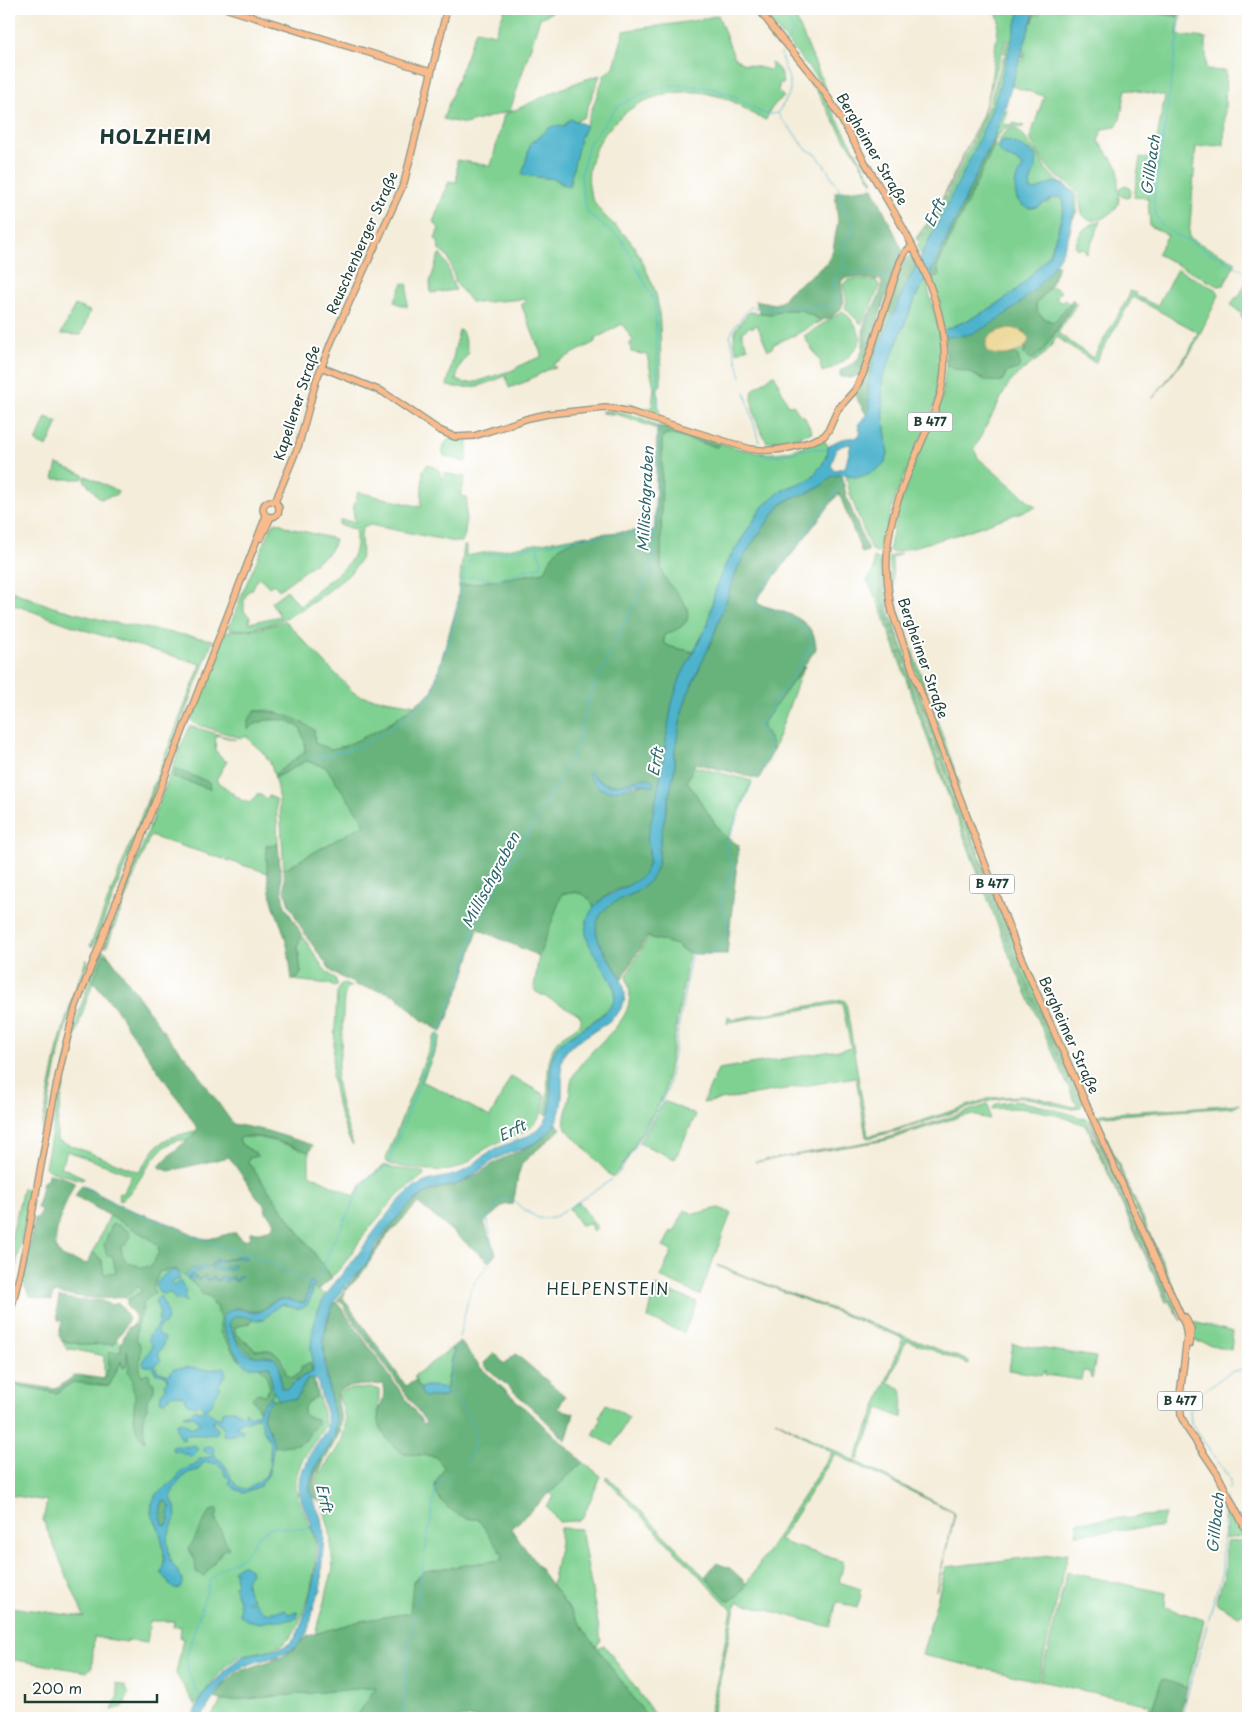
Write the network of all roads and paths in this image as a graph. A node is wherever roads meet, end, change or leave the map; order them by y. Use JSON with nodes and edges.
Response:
{"nodes":[{"id":1,"x":228,"y":9,"type":"edge"},
{"id":2,"x":447,"y":9,"type":"edge"},
{"id":3,"x":759,"y":9,"type":"edge"},
{"id":4,"x":431,"y":72,"type":"junction"},
{"id":5,"x":912,"y":246,"type":"junction"},
{"id":6,"x":332,"y":340,"type":"joint"},
{"id":7,"x":321,"y":367,"type":"junction"},
{"id":8,"x":275,"y":502,"type":"junction"},
{"id":9,"x":268,"y":517,"type":"junction"},
{"id":10,"x":9,"y":1317,"type":"edge"},
{"id":11,"x":1248,"y":1534,"type":"edge"}],
"edges":[{"from":1,"to":4,"type":"main road"},
{"from":2,"to":4,"type":"main road","name":"Reuschenberger Straße"},
{"from":3,"to":5,"type":"main road","name":"Bergheimer Straße","number":"B 477"},
{"from":4,"to":6,"type":"main road","name":"Reuschenberger Straße"},
{"from":5,"to":7,"type":"main road"},
{"from":5,"to":11,"type":"main road","name":"Bergheimer Straße","number":"B 477"},
{"from":6,"to":7,"type":"main road","name":"Kapellener Straße"},
{"from":7,"to":8,"type":"main road","name":"Kapellener Straße"},
{"from":8,"to":9,"type":"main road"},
{"from":8,"to":9,"type":"main road"},
{"from":9,"to":10,"type":"main road"}]}
